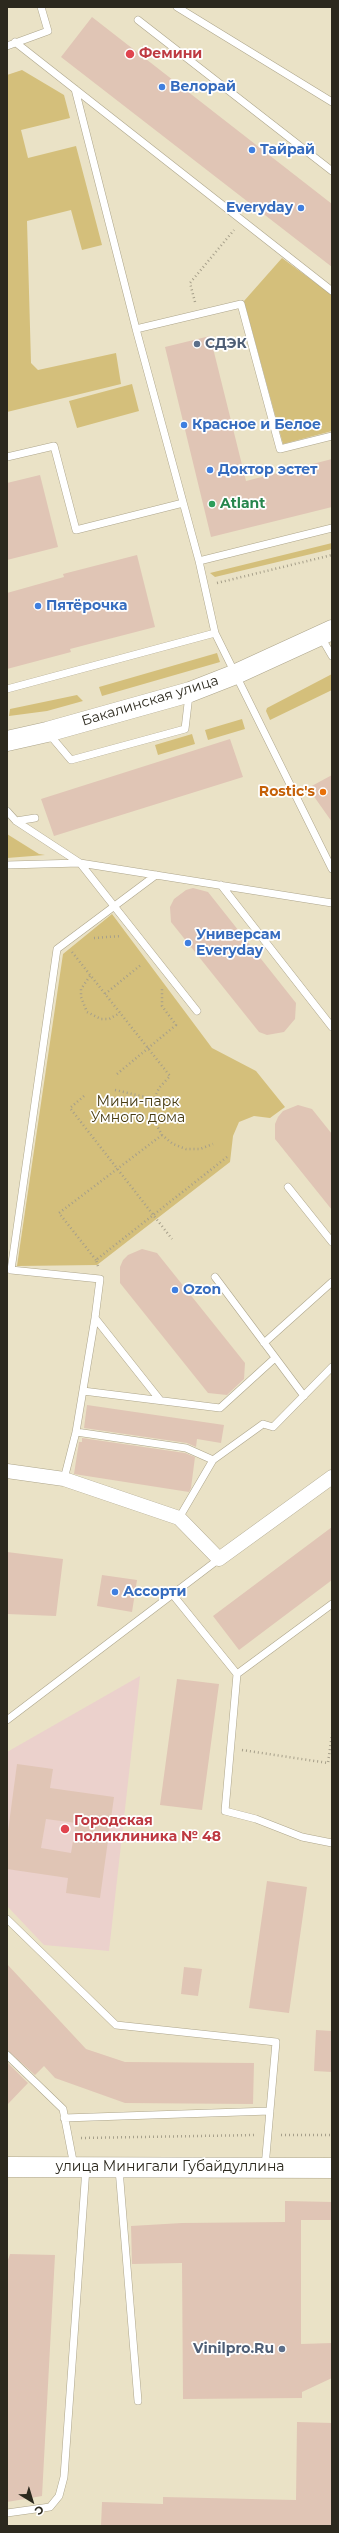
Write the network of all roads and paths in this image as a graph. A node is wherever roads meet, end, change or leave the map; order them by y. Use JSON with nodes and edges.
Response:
{"nodes":[{"id":1,"x":41,"y":7,"type":"edge"},
{"id":2,"x":177,"y":7,"type":"edge"},
{"id":3,"x":138,"y":20,"type":"dead end"},
{"id":4,"x":15,"y":42,"type":"junction"},
{"id":5,"x":7,"y":46,"type":"edge"},
{"id":6,"x":75,"y":89,"type":"junction"},
{"id":7,"x":332,"y":102,"type":"edge"},
{"id":8,"x":332,"y":171,"type":"edge"},
{"id":9,"x":242,"y":220,"type":"junction"},
{"id":10,"x":332,"y":291,"type":"edge"},
{"id":11,"x":198,"y":314,"type":"junction"},
{"id":12,"x":136,"y":329,"type":"junction"},
{"id":13,"x":332,"y":436,"type":"edge"},
{"id":14,"x":7,"y":458,"type":"edge"},
{"id":15,"x":183,"y":504,"type":"junction"},
{"id":16,"x":332,"y":528,"type":"edge"},
{"id":17,"x":332,"y":555,"type":"edge"},
{"id":18,"x":198,"y":561,"type":"junction"},
{"id":19,"x":204,"y":586,"type":"junction"},
{"id":20,"x":216,"y":633,"type":"junction"},
{"id":21,"x":326,"y":633,"type":"edge"},
{"id":22,"x":332,"y":656,"type":"edge"},
{"id":23,"x":236,"y":674,"type":"junction"},
{"id":24,"x":7,"y":689,"type":"edge"},
{"id":25,"x":190,"y":692,"type":"junction"},
{"id":26,"x":47,"y":732,"type":"junction"},
{"id":27,"x":7,"y":741,"type":"edge"},
{"id":28,"x":7,"y":811,"type":"edge"},
{"id":29,"x":35,"y":818,"type":"dead end"},
{"id":30,"x":16,"y":822,"type":"junction"},
{"id":31,"x":80,"y":863,"type":"junction"},
{"id":32,"x":7,"y":865,"type":"edge"},
{"id":33,"x":332,"y":869,"type":"edge"},
{"id":34,"x":156,"y":875,"type":"junction"},
{"id":35,"x":221,"y":885,"type":"junction"},
{"id":36,"x":332,"y":903,"type":"edge"},
{"id":37,"x":115,"y":907,"type":"junction"},
{"id":38,"x":91,"y":938,"type":"dead end"},
{"id":39,"x":124,"y":941,"type":"dead end"},
{"id":40,"x":69,"y":949,"type":"dead end"},
{"id":41,"x":138,"y":958,"type":"dead end"},
{"id":42,"x":142,"y":964,"type":"junction"},
{"id":43,"x":146,"y":969,"type":"dead end"},
{"id":44,"x":90,"y":976,"type":"junction"},
{"id":45,"x":159,"y":985,"type":"dead end"},
{"id":46,"x":105,"y":994,"type":"junction"},
{"id":47,"x":197,"y":1011,"type":"dead end"},
{"id":48,"x":120,"y":1013,"type":"junction"},
{"id":49,"x":332,"y":1027,"type":"edge"},
{"id":50,"x":148,"y":1049,"type":"junction"},
{"id":51,"x":116,"y":1074,"type":"dead end"},
{"id":52,"x":115,"y":1090,"type":"dead end"},
{"id":53,"x":84,"y":1096,"type":"dead end"},
{"id":54,"x":154,"y":1099,"type":"junction"},
{"id":55,"x":162,"y":1135,"type":"junction"},
{"id":56,"x":213,"y":1144,"type":"dead end"},
{"id":57,"x":227,"y":1157,"type":"dead end"},
{"id":58,"x":117,"y":1168,"type":"junction"},
{"id":59,"x":288,"y":1187,"type":"dead end"},
{"id":60,"x":153,"y":1215,"type":"junction"},
{"id":61,"x":172,"y":1239,"type":"dead end"},
{"id":62,"x":332,"y":1242,"type":"edge"},
{"id":63,"x":96,"y":1260,"type":"junction"},
{"id":64,"x":215,"y":1277,"type":"dead end"},
{"id":65,"x":100,"y":1278,"type":"junction"},
{"id":66,"x":332,"y":1282,"type":"edge"},
{"id":67,"x":95,"y":1318,"type":"junction"},
{"id":68,"x":264,"y":1344,"type":"junction"},
{"id":69,"x":275,"y":1358,"type":"junction"},
{"id":70,"x":332,"y":1367,"type":"edge"},
{"id":71,"x":83,"y":1391,"type":"junction"},
{"id":72,"x":304,"y":1396,"type":"junction"},
{"id":73,"x":160,"y":1400,"type":"junction"},
{"id":74,"x":76,"y":1432,"type":"junction"},
{"id":75,"x":214,"y":1460,"type":"junction"},
{"id":76,"x":7,"y":1471,"type":"edge"},
{"id":77,"x":332,"y":1477,"type":"edge"},
{"id":78,"x":64,"y":1479,"type":"junction"},
{"id":79,"x":179,"y":1518,"type":"junction"},
{"id":80,"x":219,"y":1559,"type":"junction"},
{"id":81,"x":173,"y":1595,"type":"junction"},
{"id":82,"x":332,"y":1604,"type":"edge"},
{"id":83,"x":237,"y":1674,"type":"junction"},
{"id":84,"x":7,"y":1720,"type":"edge"},
{"id":85,"x":332,"y":1734,"type":"edge"},
{"id":86,"x":231,"y":1748,"type":"junction"},
{"id":87,"x":332,"y":1843,"type":"edge"},
{"id":88,"x":7,"y":1919,"type":"edge"},
{"id":89,"x":7,"y":2055,"type":"edge"},
{"id":90,"x":270,"y":2111,"type":"junction"},
{"id":91,"x":64,"y":2118,"type":"junction"},
{"id":92,"x":268,"y":2135,"type":"junction"},
{"id":93,"x":332,"y":2135,"type":"edge"},
{"id":94,"x":68,"y":2138,"type":"junction"},
{"id":95,"x":7,"y":2167,"type":"edge"},
{"id":96,"x":119,"y":2167,"type":"junction"},
{"id":97,"x":265,"y":2167,"type":"junction"},
{"id":98,"x":80,"y":2168,"type":"junction"},
{"id":99,"x":332,"y":2168,"type":"edge"},
{"id":100,"x":138,"y":2401,"type":"dead end"},
{"id":101,"x":7,"y":2513,"type":"edge"}],
"edges":[{"from":1,"to":4,"type":"lane"},
{"from":2,"to":7,"type":"lane"},
{"from":3,"to":8,"type":"lane"},
{"from":4,"to":5,"type":"lane"},
{"from":4,"to":6,"type":"lane"},
{"from":6,"to":9,"type":"lane"},
{"from":6,"to":12,"type":"lane"},
{"from":9,"to":10,"type":"lane"},
{"from":9,"to":11,"type":"path"},
{"from":11,"to":12,"type":"lane"},
{"from":11,"to":13,"type":"lane"},
{"from":12,"to":15,"type":"lane"},
{"from":14,"to":15,"type":"lane"},
{"from":15,"to":18,"type":"lane"},
{"from":16,"to":18,"type":"lane"},
{"from":17,"to":19,"type":"path"},
{"from":18,"to":19,"type":"lane"},
{"from":19,"to":20,"type":"lane"},
{"from":20,"to":23,"type":"lane"},
{"from":20,"to":24,"type":"lane"},
{"from":21,"to":22,"type":"lane"},
{"from":21,"to":23,"type":"main road","name":"Бакалинская улица"},
{"from":23,"to":25,"type":"main road","name":"Бакалинская улица"},
{"from":23,"to":33,"type":"lane"},
{"from":25,"to":26,"type":"main road","name":"Бакалинская улица"},
{"from":25,"to":26,"type":"lane"},
{"from":26,"to":27,"type":"main road","name":"Бакалинская улица"},
{"from":28,"to":30,"type":"lane"},
{"from":29,"to":30,"type":"lane"},
{"from":30,"to":31,"type":"lane"},
{"from":31,"to":32,"type":"lane"},
{"from":31,"to":34,"type":"lane"},
{"from":31,"to":37,"type":"lane"},
{"from":34,"to":35,"type":"lane"},
{"from":34,"to":37,"type":"lane"},
{"from":35,"to":36,"type":"lane"},
{"from":35,"to":49,"type":"lane"},
{"from":37,"to":47,"type":"lane"},
{"from":37,"to":65,"type":"lane"},
{"from":38,"to":39,"type":"path"},
{"from":40,"to":44,"type":"path"},
{"from":41,"to":42,"type":"path"},
{"from":42,"to":43,"type":"path"},
{"from":42,"to":46,"type":"path"},
{"from":44,"to":46,"type":"path"},
{"from":44,"to":48,"type":"path"},
{"from":45,"to":50,"type":"path"},
{"from":46,"to":48,"type":"path"},
{"from":48,"to":50,"type":"path"},
{"from":50,"to":51,"type":"path"},
{"from":50,"to":54,"type":"path"},
{"from":52,"to":54,"type":"path"},
{"from":53,"to":58,"type":"path"},
{"from":54,"to":55,"type":"path"},
{"from":55,"to":56,"type":"path"},
{"from":55,"to":58,"type":"path"},
{"from":57,"to":60,"type":"path"},
{"from":58,"to":60,"type":"path"},
{"from":58,"to":63,"type":"path"},
{"from":59,"to":62,"type":"lane"},
{"from":60,"to":61,"type":"path"},
{"from":60,"to":63,"type":"path"},
{"from":63,"to":65,"type":"path"},
{"from":64,"to":68,"type":"lane"},
{"from":65,"to":67,"type":"lane"},
{"from":66,"to":68,"type":"lane"},
{"from":67,"to":71,"type":"lane"},
{"from":67,"to":73,"type":"lane"},
{"from":68,"to":69,"type":"lane"},
{"from":69,"to":72,"type":"lane"},
{"from":69,"to":73,"type":"lane"},
{"from":70,"to":72,"type":"lane"},
{"from":71,"to":73,"type":"lane"},
{"from":71,"to":74,"type":"lane"},
{"from":72,"to":75,"type":"lane"},
{"from":74,"to":75,"type":"lane"},
{"from":74,"to":78,"type":"lane"},
{"from":75,"to":79,"type":"lane"},
{"from":76,"to":78,"type":"street"},
{"from":77,"to":80,"type":"street"},
{"from":78,"to":79,"type":"street"},
{"from":79,"to":80,"type":"street"},
{"from":80,"to":81,"type":"lane"},
{"from":81,"to":83,"type":"lane"},
{"from":81,"to":84,"type":"lane"},
{"from":82,"to":83,"type":"lane"},
{"from":83,"to":86,"type":"lane"},
{"from":85,"to":86,"type":"path"},
{"from":86,"to":87,"type":"lane"},
{"from":88,"to":90,"type":"lane"},
{"from":89,"to":91,"type":"lane"},
{"from":90,"to":91,"type":"lane"},
{"from":90,"to":92,"type":"lane"},
{"from":91,"to":94,"type":"lane"},
{"from":92,"to":93,"type":"path"},
{"from":92,"to":94,"type":"path"},
{"from":92,"to":97,"type":"lane"},
{"from":94,"to":98,"type":"lane"},
{"from":95,"to":98,"type":"main road","name":"улица Минигали Губайдуллина"},
{"from":96,"to":97,"type":"main road","name":"улица Минигали Губайдуллина"},
{"from":96,"to":98,"type":"main road","name":"улица Минигали Губайдуллина"},
{"from":96,"to":100,"type":"lane"},
{"from":97,"to":99,"type":"main road","name":"улица Минигали Губайдуллина"},
{"from":98,"to":101,"type":"lane"}]}
